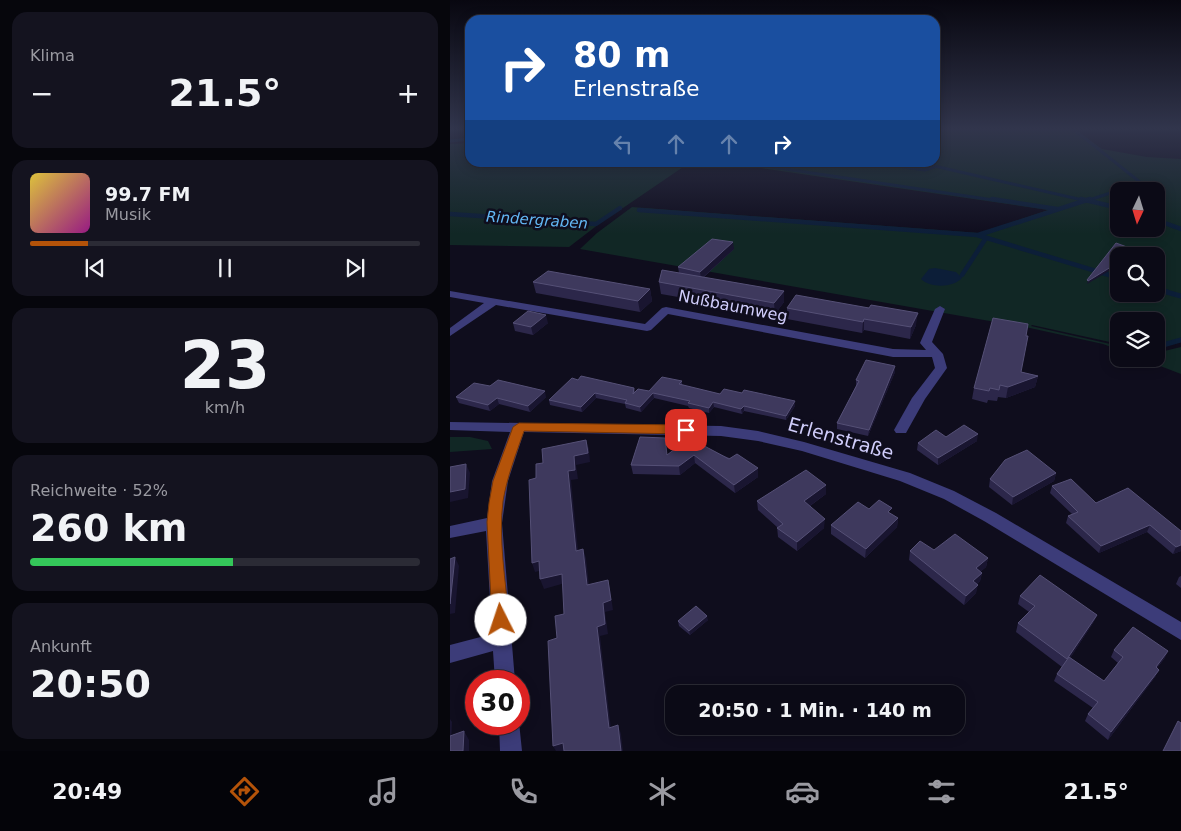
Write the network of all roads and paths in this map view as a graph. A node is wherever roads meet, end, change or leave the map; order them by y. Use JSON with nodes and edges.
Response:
{"nodes":[{"id":1,"x":450,"y":294,"type":"edge"},
{"id":2,"x":493,"y":302,"type":"junction"},
{"id":3,"x":940,"y":310,"type":"dead end"},
{"id":4,"x":450,"y":333,"type":"edge"},
{"id":5,"x":937,"y":354,"type":"junction"},
{"id":6,"x":450,"y":426,"type":"edge"},
{"id":7,"x":519,"y":427,"type":"junction"},
{"id":8,"x":902,"y":430,"type":"dead end"},
{"id":9,"x":494,"y":522,"type":"junction"},
{"id":10,"x":450,"y":532,"type":"edge"},
{"id":11,"x":1181,"y":632,"type":"edge"},
{"id":12,"x":502,"y":640,"type":"junction"},
{"id":13,"x":450,"y":654,"type":"edge"},
{"id":14,"x":504,"y":670,"type":"edge"},
{"id":15,"x":510,"y":735,"type":"edge"},
{"id":16,"x":511,"y":751,"type":"edge"}],
"edges":[{"from":1,"to":2,"type":"street"},
{"from":2,"to":4,"type":"street"},
{"from":2,"to":5,"type":"street","name":"Nußbaumweg"},
{"from":3,"to":5,"type":"street"},
{"from":5,"to":8,"type":"street"},
{"from":6,"to":7,"type":"street","name":"Erlenstraße"},
{"from":7,"to":9,"type":"street"},
{"from":7,"to":11,"type":"street","name":"Erlenstraße"},
{"from":9,"to":10,"type":"street"},
{"from":9,"to":12,"type":"street"},
{"from":12,"to":13,"type":"street"},
{"from":12,"to":14,"type":"street"},
{"from":15,"to":16,"type":"street"}]}
